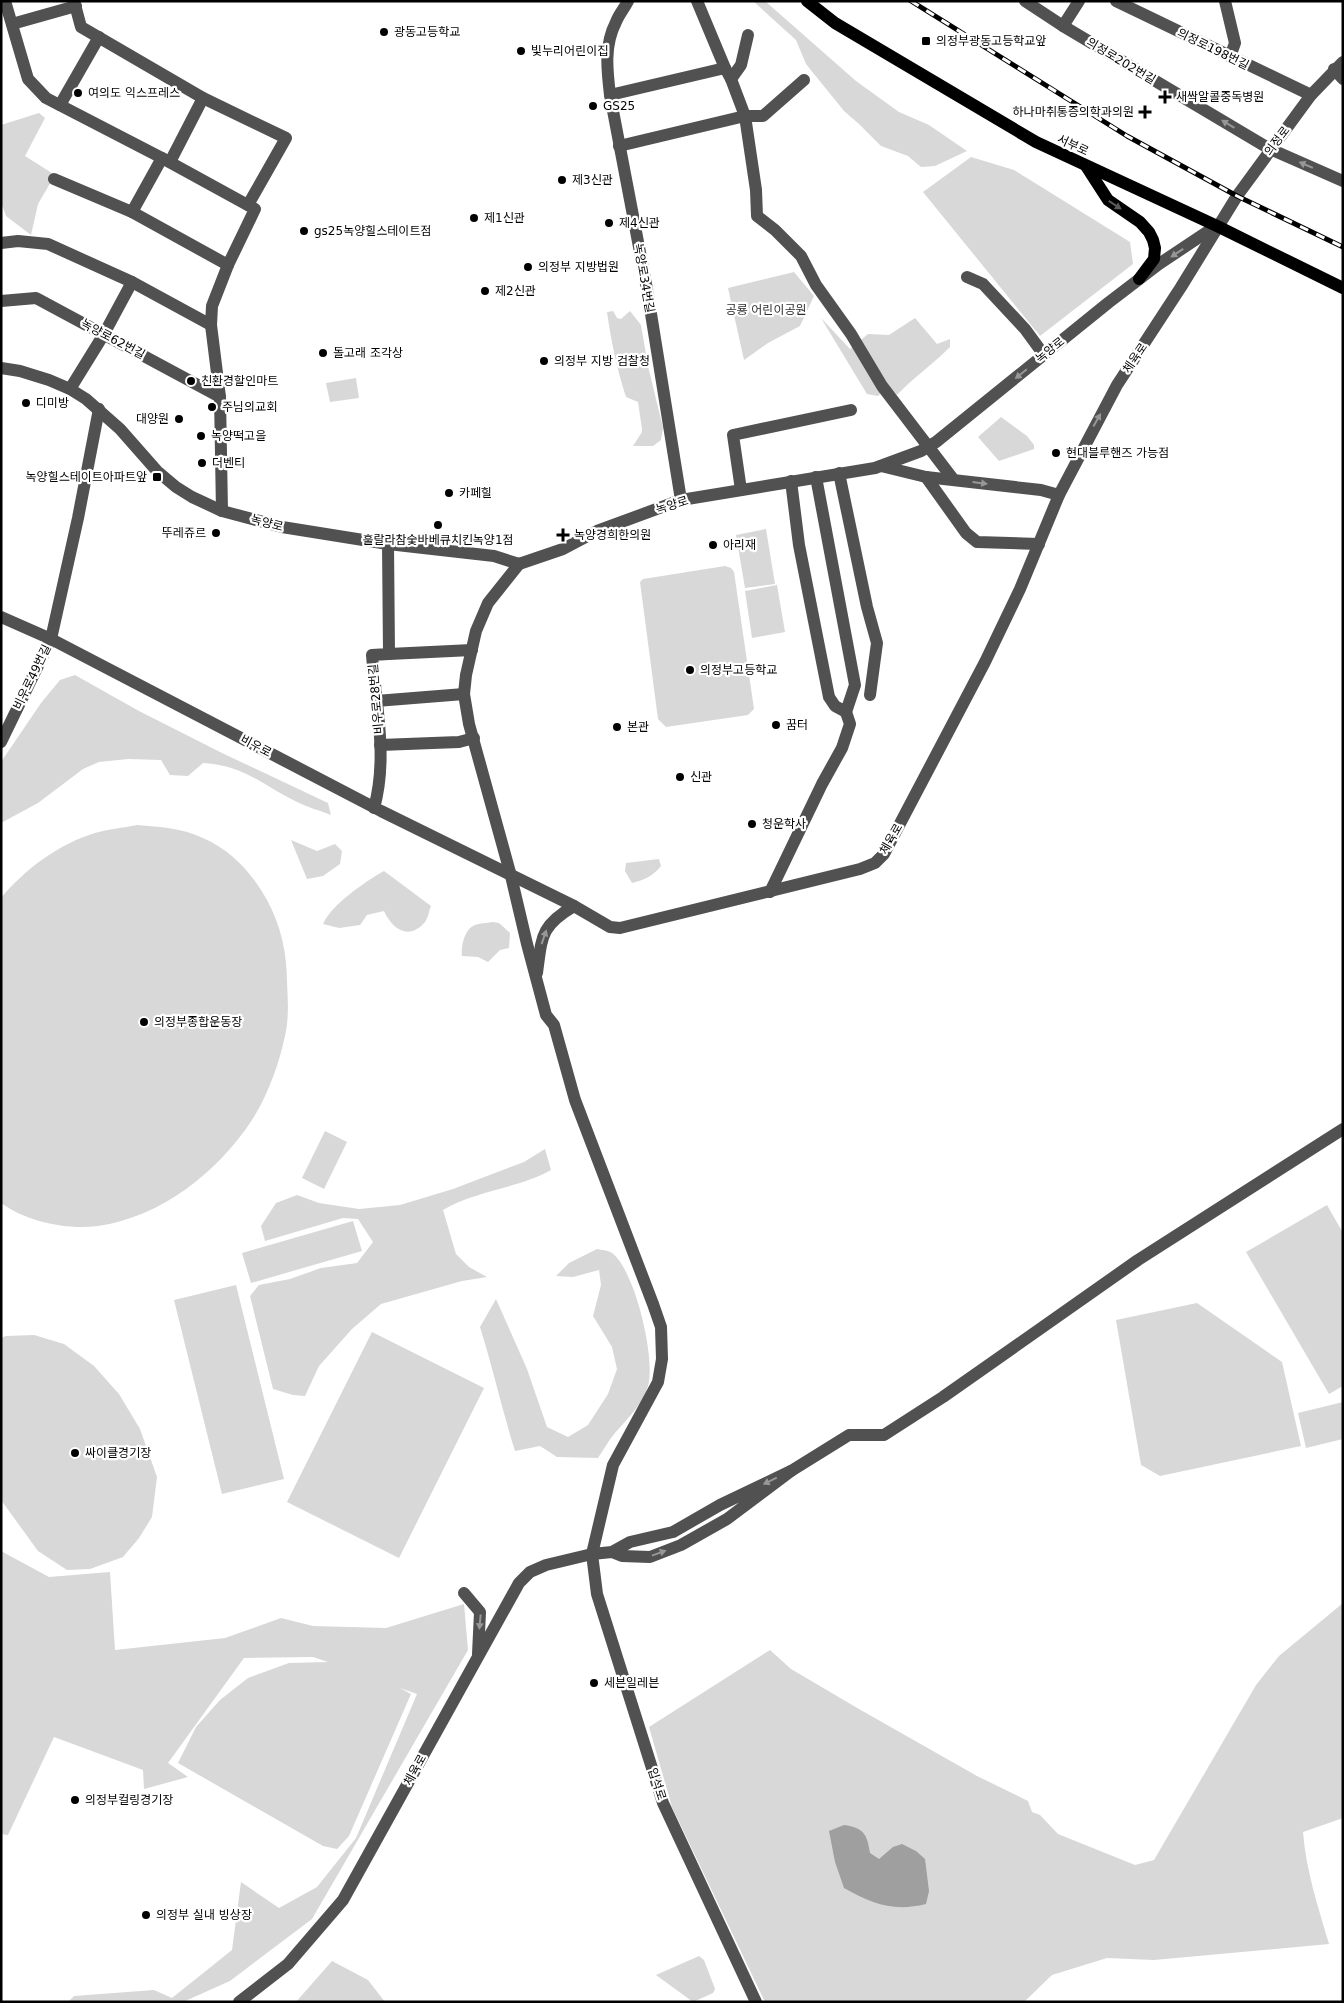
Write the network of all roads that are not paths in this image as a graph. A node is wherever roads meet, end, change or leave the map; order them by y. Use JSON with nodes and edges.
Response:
{"nodes":[{"id":1,"x":4,"y":1,"type":"edge"},
{"id":2,"x":628,"y":1,"type":"edge"},
{"id":3,"x":697,"y":1,"type":"edge"},
{"id":4,"x":807,"y":1,"type":"edge"},
{"id":5,"x":1025,"y":1,"type":"edge"},
{"id":6,"x":1079,"y":1,"type":"edge"},
{"id":7,"x":1116,"y":1,"type":"edge"},
{"id":8,"x":1224,"y":1,"type":"edge"},
{"id":9,"x":75,"y":4,"type":"edge"},
{"id":10,"x":12,"y":24,"type":"junction"},
{"id":11,"x":1063,"y":26,"type":"junction"},
{"id":12,"x":748,"y":35,"type":"dead end"},
{"id":13,"x":99,"y":37,"type":"junction"},
{"id":14,"x":1230,"y":57,"type":"junction"},
{"id":15,"x":1341,"y":65,"type":"edge"},
{"id":16,"x":728,"y":74,"type":"junction"},
{"id":17,"x":804,"y":80,"type":"dead end"},
{"id":18,"x":1311,"y":95,"type":"junction"},
{"id":19,"x":610,"y":96,"type":"junction"},
{"id":20,"x":204,"y":98,"type":"junction"},
{"id":21,"x":60,"y":105,"type":"junction"},
{"id":22,"x":745,"y":116,"type":"junction"},
{"id":23,"x":619,"y":146,"type":"junction"},
{"id":24,"x":1270,"y":149,"type":"junction"},
{"id":25,"x":166,"y":160,"type":"junction"},
{"id":26,"x":1086,"y":166,"type":"junction"},
{"id":27,"x":54,"y":179,"type":"dead end"},
{"id":28,"x":1343,"y":181,"type":"edge"},
{"id":29,"x":248,"y":205,"type":"junction"},
{"id":30,"x":132,"y":212,"type":"junction"},
{"id":31,"x":1217,"y":226,"type":"junction"},
{"id":32,"x":1,"y":243,"type":"edge"},
{"id":33,"x":228,"y":265,"type":"junction"},
{"id":34,"x":967,"y":277,"type":"dead end"},
{"id":35,"x":1139,"y":279,"type":"junction"},
{"id":36,"x":132,"y":282,"type":"junction"},
{"id":37,"x":1343,"y":288,"type":"edge"},
{"id":38,"x":1,"y":301,"type":"edge"},
{"id":39,"x":212,"y":325,"type":"junction"},
{"id":40,"x":104,"y":334,"type":"junction"},
{"id":41,"x":1044,"y":355,"type":"junction"},
{"id":42,"x":1,"y":368,"type":"edge"},
{"id":43,"x":70,"y":389,"type":"junction"},
{"id":44,"x":220,"y":397,"type":"junction"},
{"id":45,"x":99,"y":409,"type":"junction"},
{"id":46,"x":851,"y":410,"type":"dead end"},
{"id":47,"x":927,"y":447,"type":"junction"},
{"id":48,"x":881,"y":466,"type":"junction"},
{"id":49,"x":839,"y":473,"type":"junction"},
{"id":50,"x":816,"y":477,"type":"junction"},
{"id":51,"x":926,"y":477,"type":"junction"},
{"id":52,"x":953,"y":479,"type":"junction"},
{"id":53,"x":791,"y":481,"type":"junction"},
{"id":54,"x":741,"y":490,"type":"junction"},
{"id":55,"x":1059,"y":495,"type":"junction"},
{"id":56,"x":681,"y":500,"type":"junction"},
{"id":57,"x":222,"y":511,"type":"junction"},
{"id":58,"x":388,"y":544,"type":"junction"},
{"id":59,"x":1039,"y":544,"type":"junction"},
{"id":60,"x":519,"y":564,"type":"junction"},
{"id":61,"x":1,"y":616,"type":"edge"},
{"id":62,"x":51,"y":639,"type":"junction"},
{"id":63,"x":472,"y":650,"type":"junction"},
{"id":64,"x":389,"y":654,"type":"junction"},
{"id":65,"x":464,"y":694,"type":"junction"},
{"id":66,"x":870,"y":695,"type":"dead end"},
{"id":67,"x":376,"y":701,"type":"junction"},
{"id":68,"x":846,"y":712,"type":"junction"},
{"id":69,"x":474,"y":738,"type":"junction"},
{"id":70,"x":1,"y":742,"type":"edge"},
{"id":71,"x":380,"y":745,"type":"junction"},
{"id":72,"x":374,"y":808,"type":"junction"},
{"id":73,"x":511,"y":876,"type":"junction"},
{"id":74,"x":770,"y":892,"type":"junction"},
{"id":75,"x":574,"y":906,"type":"junction"},
{"id":76,"x":536,"y":980,"type":"junction"},
{"id":77,"x":1343,"y":1129,"type":"edge"},
{"id":78,"x":791,"y":1470,"type":"junction"},
{"id":79,"x":612,"y":1552,"type":"junction"},
{"id":80,"x":592,"y":1554,"type":"junction"},
{"id":81,"x":464,"y":1592,"type":"dead end"},
{"id":82,"x":477,"y":1658,"type":"junction"},
{"id":83,"x":239,"y":2002,"type":"edge"},
{"id":84,"x":756,"y":2002,"type":"edge"}],
"edges":[{"from":1,"to":10,"type":"street"},
{"from":2,"to":19,"type":"street","name":"녹양로34번길"},
{"from":3,"to":16,"type":"street"},
{"from":4,"to":26,"type":"main road","name":"서부로"},
{"from":5,"to":11,"type":"street","name":"의정로202번길"},
{"from":6,"to":11,"type":"street"},
{"from":7,"to":14,"type":"street","name":"의정로198번길"},
{"from":8,"to":14,"type":"street"},
{"from":9,"to":10,"type":"street"},
{"from":9,"to":13,"type":"street"},
{"from":10,"to":21,"type":"street"},
{"from":24,"to":11,"type":"street","name":"의정로202번길","one_way":true},
{"from":12,"to":16,"type":"street"},
{"from":13,"to":20,"type":"street"},
{"from":13,"to":21,"type":"street"},
{"from":14,"to":18,"type":"street","name":"의정로198번길"},
{"from":15,"to":18,"type":"street","name":"의정로"},
{"from":16,"to":19,"type":"street"},
{"from":16,"to":22,"type":"street"},
{"from":17,"to":22,"type":"street"},
{"from":18,"to":24,"type":"street","name":"의정로"},
{"from":19,"to":23,"type":"street","name":"녹양로34번길"},
{"from":20,"to":25,"type":"street"},
{"from":20,"to":29,"type":"street"},
{"from":21,"to":25,"type":"street"},
{"from":22,"to":23,"type":"street"},
{"from":22,"to":47,"type":"street"},
{"from":23,"to":56,"type":"street","name":"녹양로34번길"},
{"from":28,"to":24,"type":"street","name":"의정로202번길","one_way":true},
{"from":24,"to":31,"type":"street","name":"의정로"},
{"from":25,"to":29,"type":"street"},
{"from":25,"to":30,"type":"street"},
{"from":26,"to":31,"type":"main road","name":"서부로"},
{"from":26,"to":35,"type":"main road","one_way":true},
{"from":27,"to":30,"type":"street"},
{"from":29,"to":33,"type":"street"},
{"from":30,"to":33,"type":"street"},
{"from":31,"to":35,"type":"street","name":"녹양로","one_way":true},
{"from":31,"to":37,"type":"main road","name":"서부로"},
{"from":55,"to":31,"type":"street","name":"체육로","one_way":true},
{"from":32,"to":36,"type":"street"},
{"from":33,"to":39,"type":"street"},
{"from":34,"to":41,"type":"street"},
{"from":35,"to":41,"type":"street","name":"녹양로"},
{"from":36,"to":39,"type":"street"},
{"from":36,"to":40,"type":"street"},
{"from":38,"to":40,"type":"street","name":"녹양로62번길"},
{"from":39,"to":44,"type":"street"},
{"from":40,"to":43,"type":"street"},
{"from":40,"to":44,"type":"street","name":"녹양로62번길"},
{"from":41,"to":47,"type":"street","name":"녹양로","one_way":true},
{"from":42,"to":43,"type":"street","name":"녹양로"},
{"from":43,"to":45,"type":"street","name":"녹양로"},
{"from":44,"to":57,"type":"street"},
{"from":45,"to":57,"type":"street","name":"녹양로"},
{"from":45,"to":62,"type":"street"},
{"from":46,"to":54,"type":"street"},
{"from":47,"to":48,"type":"street","name":"녹양로"},
{"from":47,"to":52,"type":"street"},
{"from":48,"to":49,"type":"street","name":"녹양로"},
{"from":48,"to":51,"type":"street"},
{"from":49,"to":50,"type":"street","name":"녹양로"},
{"from":49,"to":66,"type":"street"},
{"from":50,"to":53,"type":"street","name":"녹양로"},
{"from":50,"to":68,"type":"street"},
{"from":51,"to":52,"type":"street"},
{"from":51,"to":59,"type":"street"},
{"from":52,"to":55,"type":"street","one_way":true},
{"from":53,"to":54,"type":"street","name":"녹양로"},
{"from":53,"to":68,"type":"street"},
{"from":54,"to":56,"type":"street","name":"녹양로"},
{"from":55,"to":59,"type":"street","name":"체육로"},
{"from":56,"to":60,"type":"street","name":"녹양로"},
{"from":57,"to":58,"type":"street","name":"녹양로"},
{"from":58,"to":60,"type":"street","name":"녹양로"},
{"from":58,"to":64,"type":"street","name":"비우로28번길"},
{"from":59,"to":74,"type":"street","name":"체육로"},
{"from":60,"to":63,"type":"street","name":"입석로"},
{"from":61,"to":62,"type":"street","name":"비우로"},
{"from":62,"to":70,"type":"street","name":"비우로49번길"},
{"from":62,"to":72,"type":"street","name":"비우로"},
{"from":63,"to":64,"type":"street"},
{"from":63,"to":65,"type":"street","name":"입석로"},
{"from":64,"to":67,"type":"street","name":"비우로28번길"},
{"from":65,"to":67,"type":"street"},
{"from":65,"to":69,"type":"street","name":"입석로"},
{"from":67,"to":71,"type":"street","name":"비우로28번길"},
{"from":68,"to":74,"type":"street"},
{"from":69,"to":71,"type":"street"},
{"from":69,"to":73,"type":"street","name":"입석로"},
{"from":71,"to":72,"type":"street","name":"비우로28번길"},
{"from":72,"to":73,"type":"street","name":"비우로"},
{"from":73,"to":75,"type":"street","name":"체육로"},
{"from":73,"to":76,"type":"street","name":"입석로"},
{"from":74,"to":75,"type":"street","name":"체육로"},
{"from":76,"to":75,"type":"street","one_way":true},
{"from":76,"to":80,"type":"street","name":"입석로"},
{"from":77,"to":78,"type":"street"},
{"from":78,"to":79,"type":"street","one_way":true},
{"from":79,"to":78,"type":"street","one_way":true},
{"from":79,"to":80,"type":"street","name":"체육로"},
{"from":80,"to":82,"type":"street","name":"체육로"},
{"from":80,"to":84,"type":"street","name":"입석로"},
{"from":81,"to":82,"type":"street","one_way":true},
{"from":82,"to":83,"type":"street","name":"체육로"}]}
